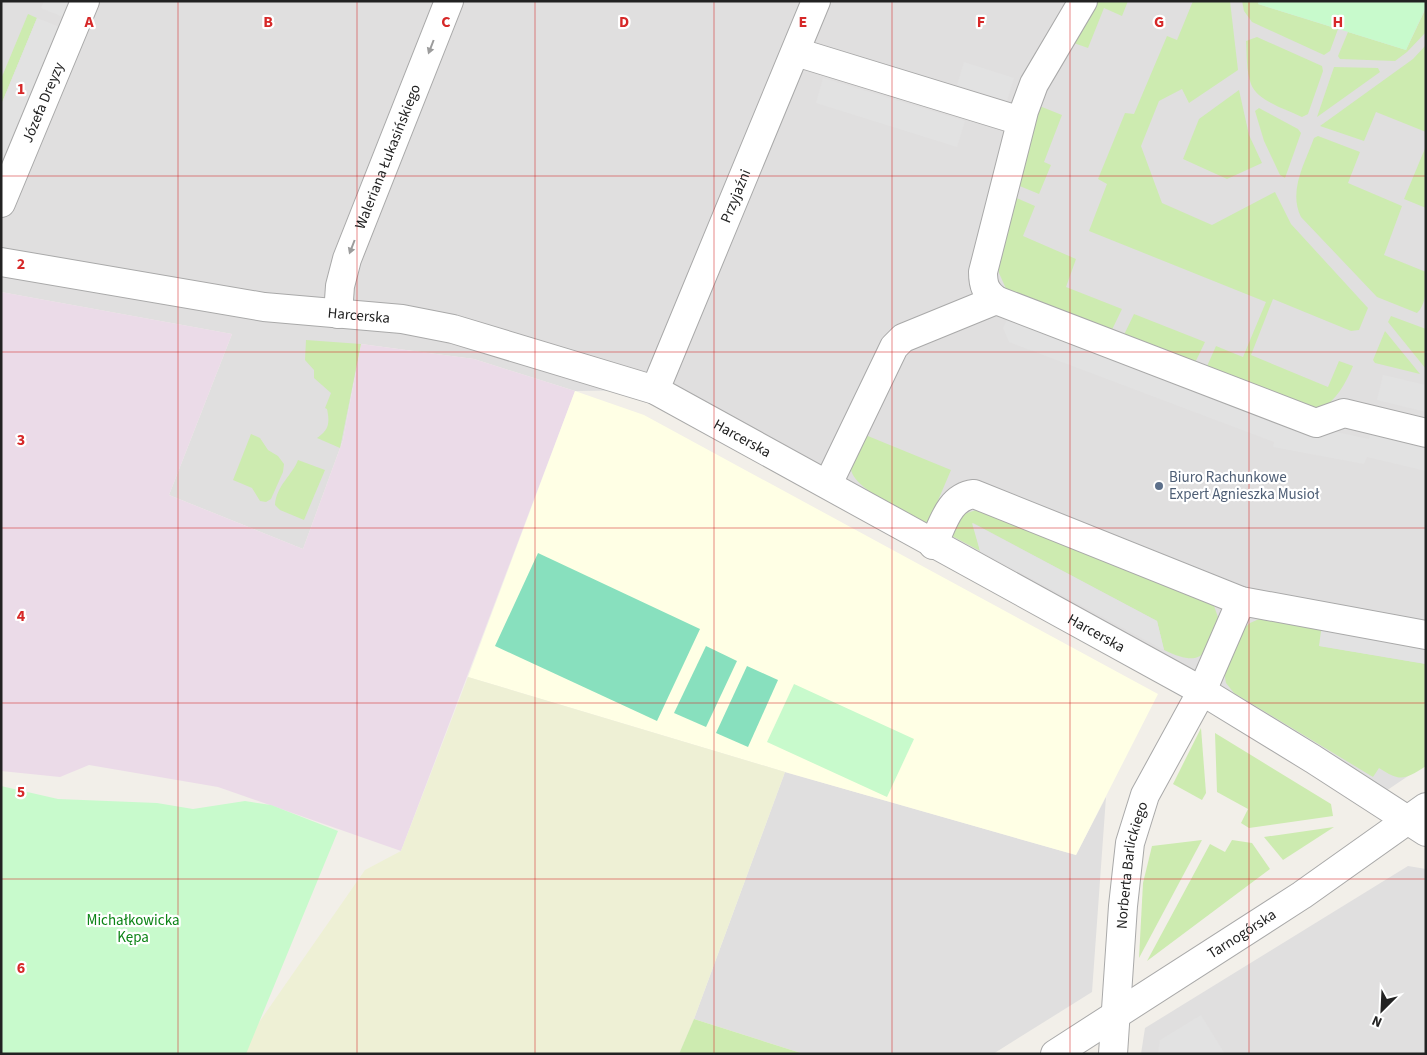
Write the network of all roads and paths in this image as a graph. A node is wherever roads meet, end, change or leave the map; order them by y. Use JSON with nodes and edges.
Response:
{"nodes":[{"id":1,"x":84,"y":1,"type":"edge"},
{"id":2,"x":449,"y":1,"type":"edge"},
{"id":3,"x":816,"y":1,"type":"edge"},
{"id":4,"x":1084,"y":1,"type":"edge"},
{"id":5,"x":796,"y":52,"type":"junction"},
{"id":6,"x":1021,"y":121,"type":"junction"},
{"id":7,"x":1,"y":203,"type":"edge"},
{"id":8,"x":1,"y":262,"type":"edge"},
{"id":9,"x":996,"y":300,"type":"junction"},
{"id":10,"x":338,"y":314,"type":"junction"},
{"id":11,"x":655,"y":390,"type":"junction"},
{"id":12,"x":1426,"y":434,"type":"edge"},
{"id":13,"x":828,"y":484,"type":"junction"},
{"id":14,"x":933,"y":545,"type":"junction"},
{"id":15,"x":1241,"y":601,"type":"junction"},
{"id":16,"x":1426,"y":635,"type":"edge"},
{"id":17,"x":1202,"y":691,"type":"junction"},
{"id":18,"x":1419,"y":820,"type":"edge"},
{"id":19,"x":1117,"y":1013,"type":"junction"},
{"id":20,"x":1056,"y":1054,"type":"edge"},
{"id":21,"x":1113,"y":1054,"type":"edge"}],
"edges":[{"from":1,"to":7,"type":"street","name":"Józefa Dreyzy"},
{"from":2,"to":10,"type":"street","name":"Waleriana Łukasińskiego","one_way":true},
{"from":3,"to":5,"type":"street","name":"Przyjaźni"},
{"from":4,"to":6,"type":"street"},
{"from":5,"to":6,"type":"street"},
{"from":5,"to":11,"type":"street","name":"Przyjaźni"},
{"from":6,"to":9,"type":"street"},
{"from":8,"to":10,"type":"street","name":"Harcerska"},
{"from":9,"to":12,"type":"street"},
{"from":9,"to":13,"type":"street"},
{"from":10,"to":11,"type":"street","name":"Harcerska"},
{"from":11,"to":13,"type":"street","name":"Harcerska"},
{"from":13,"to":14,"type":"street","name":"Harcerska"},
{"from":14,"to":15,"type":"street"},
{"from":14,"to":17,"type":"street","name":"Harcerska"},
{"from":15,"to":16,"type":"street"},
{"from":15,"to":17,"type":"street","name":"Norberta Barlickiego"},
{"from":17,"to":18,"type":"street","name":"Harcerska"},
{"from":17,"to":19,"type":"street","name":"Norberta Barlickiego"},
{"from":18,"to":19,"type":"street","name":"Tarnogórska"},
{"from":19,"to":20,"type":"street","name":"Tarnogórska"},
{"from":19,"to":21,"type":"street","name":"Norberta Barlickiego"}]}
